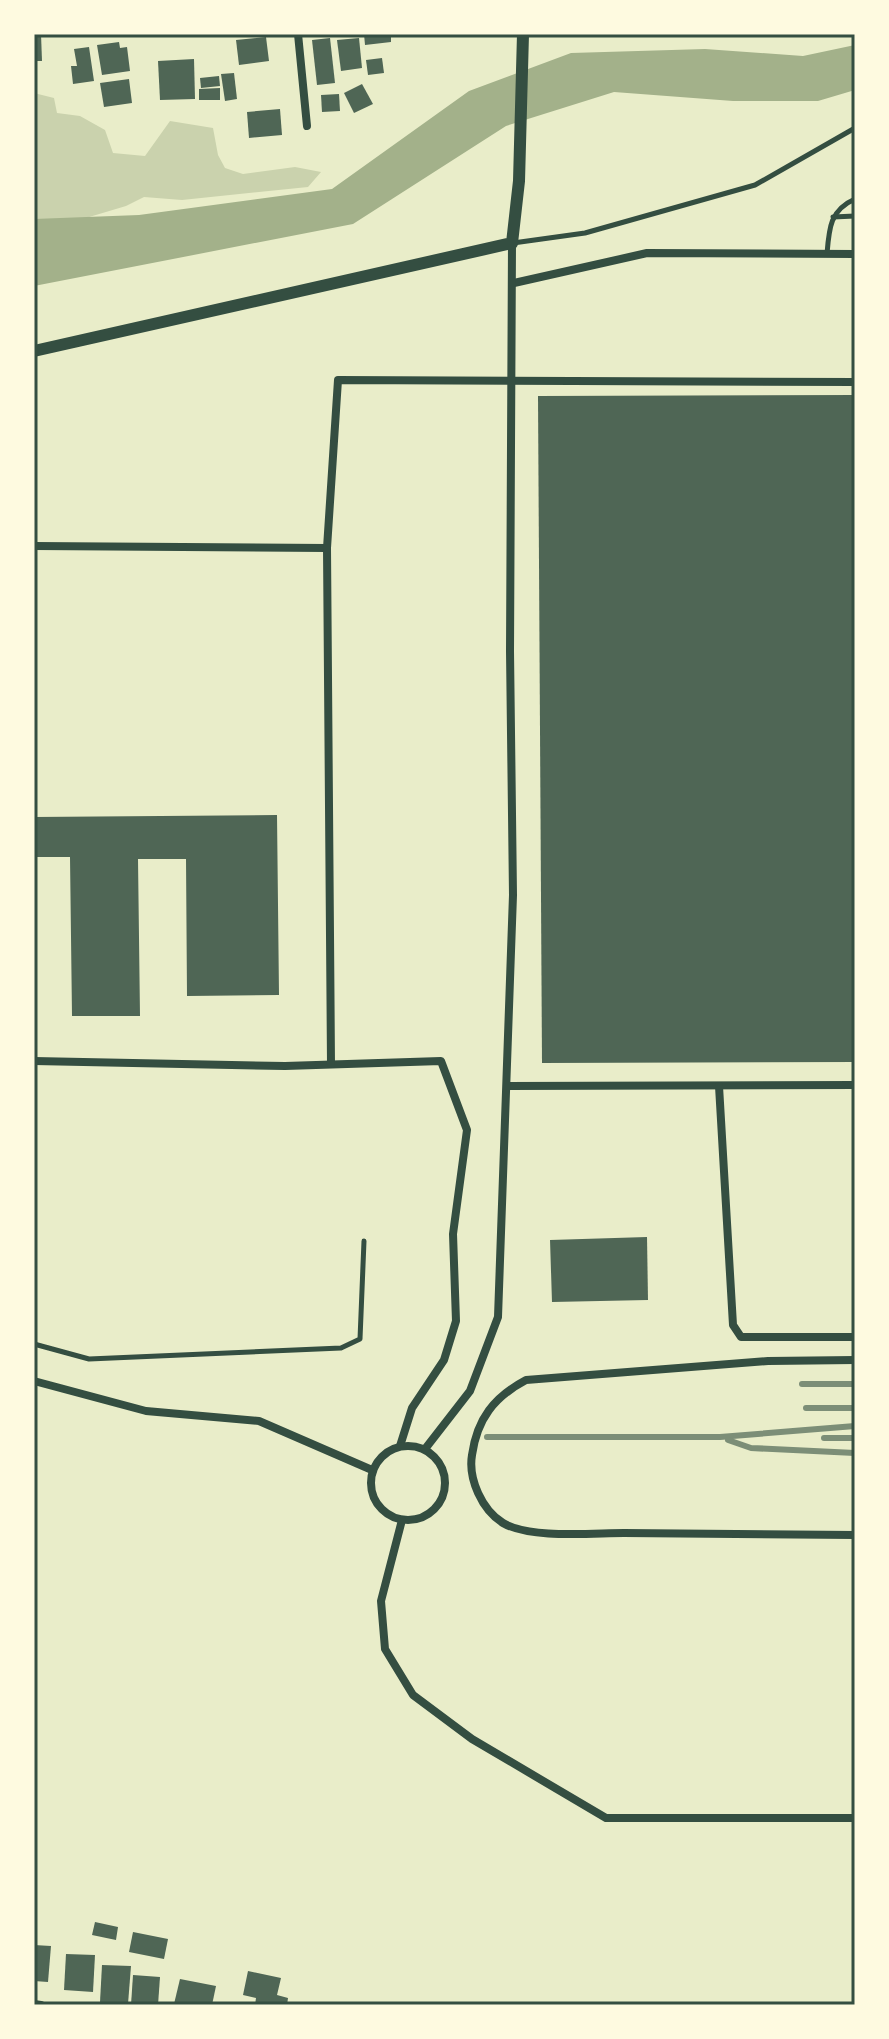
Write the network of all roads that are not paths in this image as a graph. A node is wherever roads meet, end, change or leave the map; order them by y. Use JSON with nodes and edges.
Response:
{"nodes":[{"id":1,"x":298,"y":34,"type":"edge"},
{"id":2,"x":523,"y":34,"type":"edge"},
{"id":3,"x":307,"y":126,"type":"dead end"},
{"id":4,"x":855,"y":128,"type":"edge"},
{"id":5,"x":855,"y":199,"type":"edge"},
{"id":6,"x":855,"y":216,"type":"edge"},
{"id":7,"x":832,"y":217,"type":"junction"},
{"id":8,"x":512,"y":243,"type":"junction"},
{"id":9,"x":827,"y":254,"type":"junction"},
{"id":10,"x":855,"y":254,"type":"edge"},
{"id":11,"x":514,"y":283,"type":"junction"},
{"id":12,"x":34,"y":351,"type":"edge"},
{"id":13,"x":855,"y":382,"type":"edge"},
{"id":14,"x":514,"y":383,"type":"junction"},
{"id":15,"x":34,"y":546,"type":"edge"},
{"id":16,"x":327,"y":548,"type":"junction"},
{"id":17,"x":34,"y":1061,"type":"edge"},
{"id":18,"x":331,"y":1064,"type":"junction"},
{"id":19,"x":855,"y":1085,"type":"edge"},
{"id":20,"x":507,"y":1086,"type":"junction"},
{"id":21,"x":719,"y":1086,"type":"junction"},
{"id":22,"x":364,"y":1241,"type":"dead end"},
{"id":23,"x":855,"y":1337,"type":"edge"},
{"id":24,"x":34,"y":1344,"type":"edge"},
{"id":25,"x":855,"y":1360,"type":"edge"},
{"id":26,"x":34,"y":1381,"type":"edge"},
{"id":27,"x":400,"y":1446,"type":"junction"},
{"id":28,"x":425,"y":1449,"type":"junction"},
{"id":29,"x":372,"y":1470,"type":"junction"},
{"id":30,"x":402,"y":1520,"type":"junction"},
{"id":31,"x":855,"y":1535,"type":"edge"},
{"id":32,"x":855,"y":1818,"type":"edge"},
{"id":33,"x":34,"y":2004,"type":"edge"},
{"id":34,"x":41,"y":2005,"type":"edge"}],
"edges":[{"from":1,"to":3,"type":"street"},
{"from":2,"to":8,"type":"street"},
{"from":4,"to":8,"type":"lane"},
{"from":5,"to":7,"type":"lane"},
{"from":6,"to":7,"type":"lane"},
{"from":7,"to":9,"type":"lane"},
{"from":8,"to":11,"type":"street"},
{"from":8,"to":12,"type":"street"},
{"from":9,"to":10,"type":"street"},
{"from":9,"to":11,"type":"street"},
{"from":11,"to":14,"type":"street"},
{"from":13,"to":14,"type":"street"},
{"from":14,"to":16,"type":"street"},
{"from":14,"to":20,"type":"street"},
{"from":15,"to":16,"type":"street"},
{"from":16,"to":18,"type":"street"},
{"from":17,"to":18,"type":"street"},
{"from":18,"to":27,"type":"street"},
{"from":19,"to":21,"type":"street"},
{"from":20,"to":21,"type":"street"},
{"from":20,"to":28,"type":"street"},
{"from":21,"to":23,"type":"street"},
{"from":22,"to":24,"type":"lane"},
{"from":25,"to":31,"type":"street"},
{"from":26,"to":29,"type":"street"},
{"from":27,"to":28,"type":"street"},
{"from":27,"to":29,"type":"street"},
{"from":28,"to":30,"type":"street"},
{"from":29,"to":30,"type":"street"},
{"from":30,"to":32,"type":"street"},
{"from":33,"to":34,"type":"street"}]}
